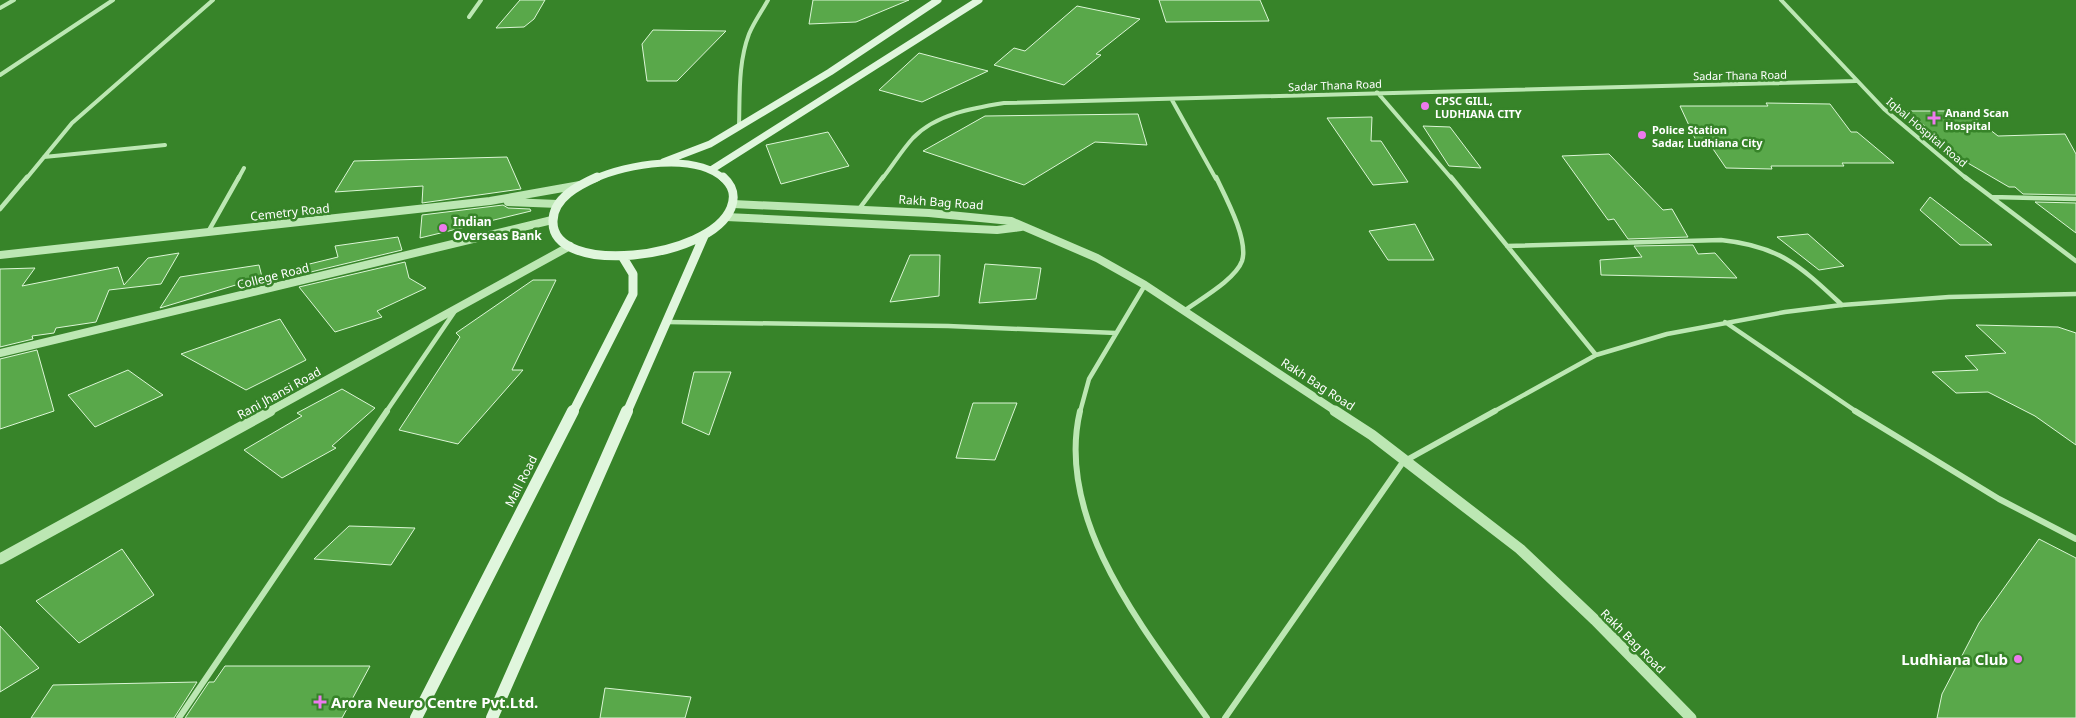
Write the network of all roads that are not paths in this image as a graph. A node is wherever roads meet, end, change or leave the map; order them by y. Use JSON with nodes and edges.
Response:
{"nodes":[{"id":1,"x":14,"y":0,"type":"edge"},
{"id":2,"x":105,"y":0,"type":"edge"},
{"id":3,"x":112,"y":0,"type":"edge"},
{"id":4,"x":213,"y":0,"type":"edge"},
{"id":5,"x":481,"y":0,"type":"edge"},
{"id":6,"x":768,"y":0,"type":"edge"},
{"id":7,"x":938,"y":0,"type":"edge"},
{"id":8,"x":979,"y":0,"type":"edge"},
{"id":9,"x":1781,"y":0,"type":"edge"},
{"id":10,"x":0,"y":8,"type":"edge"},
{"id":11,"x":469,"y":17,"type":"dead end"},
{"id":12,"x":0,"y":75,"type":"edge"},
{"id":13,"x":1856,"y":81,"type":"junction"},
{"id":14,"x":1377,"y":92,"type":"junction"},
{"id":15,"x":1172,"y":100,"type":"junction"},
{"id":16,"x":739,"y":126,"type":"junction"},
{"id":17,"x":165,"y":145,"type":"dead end"},
{"id":18,"x":43,"y":157,"type":"junction"},
{"id":19,"x":660,"y":163,"type":"junction"},
{"id":20,"x":244,"y":168,"type":"dead end"},
{"id":21,"x":711,"y":170,"type":"junction"},
{"id":22,"x":581,"y":185,"type":"junction"},
{"id":23,"x":1991,"y":197,"type":"junction"},
{"id":24,"x":2076,"y":199,"type":"edge"},
{"id":25,"x":490,"y":201,"type":"junction"},
{"id":26,"x":558,"y":204,"type":"junction"},
{"id":27,"x":733,"y":204,"type":"junction"},
{"id":28,"x":0,"y":209,"type":"edge"},
{"id":29,"x":859,"y":209,"type":"junction"},
{"id":30,"x":726,"y":217,"type":"junction"},
{"id":31,"x":552,"y":220,"type":"junction"},
{"id":32,"x":1021,"y":228,"type":"junction"},
{"id":33,"x":208,"y":232,"type":"junction"},
{"id":34,"x":704,"y":236,"type":"junction"},
{"id":35,"x":570,"y":246,"type":"junction"},
{"id":36,"x":1507,"y":246,"type":"junction"},
{"id":37,"x":0,"y":255,"type":"edge"},
{"id":38,"x":622,"y":256,"type":"junction"},
{"id":39,"x":2076,"y":261,"type":"edge"},
{"id":40,"x":1145,"y":285,"type":"junction"},
{"id":41,"x":2076,"y":294,"type":"edge"},
{"id":42,"x":1842,"y":305,"type":"junction"},
{"id":43,"x":455,"y":311,"type":"junction"},
{"id":44,"x":1184,"y":311,"type":"junction"},
{"id":45,"x":665,"y":322,"type":"junction"},
{"id":46,"x":1725,"y":322,"type":"junction"},
{"id":47,"x":1116,"y":333,"type":"junction"},
{"id":48,"x":0,"y":353,"type":"edge"},
{"id":49,"x":1596,"y":355,"type":"junction"},
{"id":50,"x":1403,"y":462,"type":"junction"},
{"id":51,"x":2076,"y":539,"type":"edge"},
{"id":52,"x":0,"y":559,"type":"edge"},
{"id":53,"x":179,"y":718,"type":"edge"},
{"id":54,"x":416,"y":718,"type":"edge"},
{"id":55,"x":492,"y":718,"type":"edge"},
{"id":56,"x":1206,"y":718,"type":"edge"},
{"id":57,"x":1225,"y":718,"type":"edge"},
{"id":58,"x":1691,"y":718,"type":"edge"}],
"edges":[{"from":1,"to":10,"type":"street"},
{"from":2,"to":3,"type":"street"},
{"from":3,"to":12,"type":"street"},
{"from":4,"to":18,"type":"street"},
{"from":5,"to":11,"type":"street"},
{"from":6,"to":16,"type":"street"},
{"from":7,"to":16,"type":"main road"},
{"from":8,"to":21,"type":"main road"},
{"from":9,"to":13,"type":"street","name":"Iqbal Hospital Road"},
{"from":13,"to":14,"type":"street","name":"Sadar Thana Road"},
{"from":13,"to":23,"type":"street","name":"Iqbal Hospital Road"},
{"from":14,"to":15,"type":"street","name":"Sadar Thana Road"},
{"from":14,"to":36,"type":"street"},
{"from":15,"to":29,"type":"street","name":"Sadar Thana Road"},
{"from":15,"to":44,"type":"street"},
{"from":16,"to":19,"type":"main road"},
{"from":17,"to":18,"type":"street"},
{"from":18,"to":28,"type":"street"},
{"from":19,"to":21,"type":"main road"},
{"from":19,"to":22,"type":"main road"},
{"from":20,"to":33,"type":"street"},
{"from":21,"to":27,"type":"main road"},
{"from":22,"to":25,"type":"street","name":"Cemetry Road"},
{"from":22,"to":26,"type":"main road"},
{"from":23,"to":24,"type":"street"},
{"from":23,"to":39,"type":"street","name":"Iqbal Hospital Road"},
{"from":25,"to":26,"type":"street"},
{"from":25,"to":33,"type":"street","name":"Cemetry Road"},
{"from":26,"to":31,"type":"main road"},
{"from":27,"to":29,"type":"street"},
{"from":27,"to":30,"type":"main road"},
{"from":29,"to":32,"type":"street","name":"Rakh Bag Road"},
{"from":30,"to":32,"type":"street"},
{"from":30,"to":34,"type":"main road"},
{"from":31,"to":35,"type":"main road"},
{"from":31,"to":48,"type":"street","name":"College Road"},
{"from":32,"to":40,"type":"street","name":"Rakh Bag Road"},
{"from":33,"to":37,"type":"street","name":"Cemetry Road"},
{"from":34,"to":38,"type":"main road"},
{"from":34,"to":45,"type":"main road"},
{"from":35,"to":38,"type":"main road"},
{"from":35,"to":43,"type":"street","name":"Rani Jhansi Road"},
{"from":36,"to":42,"type":"street"},
{"from":36,"to":49,"type":"street"},
{"from":38,"to":54,"type":"main road","name":"Mall Road"},
{"from":40,"to":44,"type":"street","name":"Rakh Bag Road"},
{"from":40,"to":47,"type":"street"},
{"from":41,"to":42,"type":"street"},
{"from":42,"to":46,"type":"street"},
{"from":43,"to":52,"type":"street","name":"Rani Jhansi Road"},
{"from":43,"to":53,"type":"street"},
{"from":44,"to":50,"type":"street","name":"Rakh Bag Road"},
{"from":45,"to":47,"type":"street"},
{"from":45,"to":55,"type":"main road"},
{"from":46,"to":49,"type":"street"},
{"from":46,"to":51,"type":"street"},
{"from":47,"to":56,"type":"street"},
{"from":49,"to":50,"type":"street"},
{"from":50,"to":57,"type":"street"},
{"from":50,"to":58,"type":"street","name":"Rakh Bag Road"}]}
